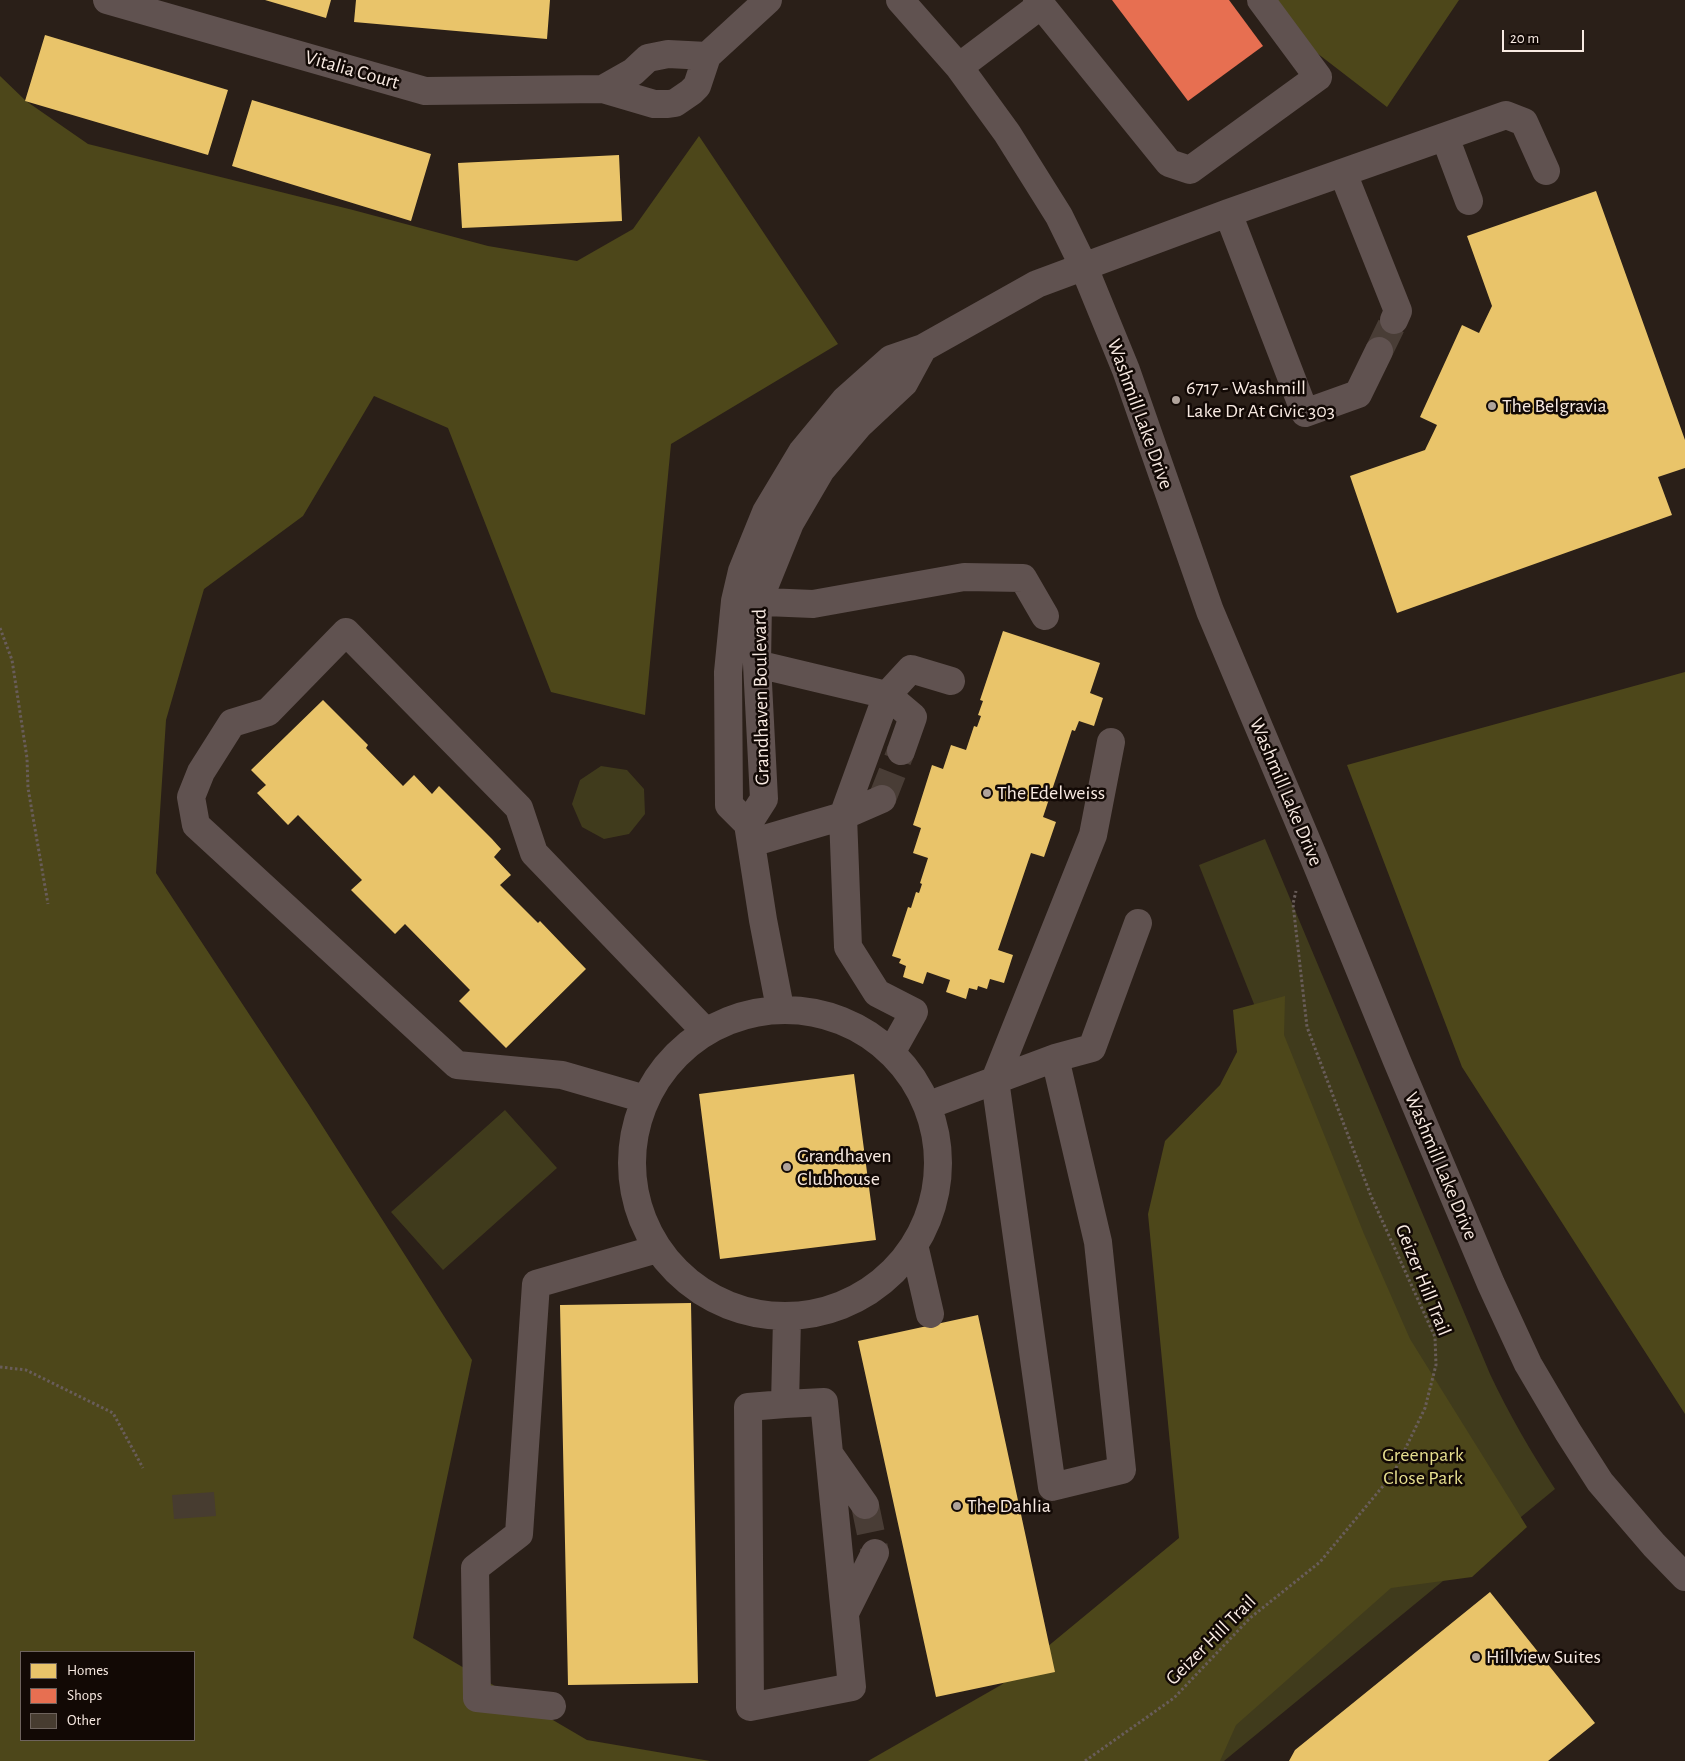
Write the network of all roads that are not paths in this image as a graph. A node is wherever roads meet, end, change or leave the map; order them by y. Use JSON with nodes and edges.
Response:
{"nodes":[{"id":1,"x":107,"y":0,"type":"edge"},
{"id":2,"x":768,"y":0,"type":"edge"},
{"id":3,"x":900,"y":0,"type":"edge"},
{"id":4,"x":1261,"y":0,"type":"edge"},
{"id":5,"x":1039,"y":3,"type":"edge"},
{"id":6,"x":707,"y":56,"type":"junction"},
{"id":7,"x":960,"y":67,"type":"junction"},
{"id":8,"x":603,"y":89,"type":"junction"},
{"id":9,"x":1445,"y":137,"type":"junction"},
{"id":10,"x":1546,"y":172,"type":"dead end"},
{"id":11,"x":1344,"y":173,"type":"junction"},
{"id":12,"x":1469,"y":201,"type":"dead end"},
{"id":13,"x":1228,"y":213,"type":"junction"},
{"id":14,"x":1084,"y":266,"type":"junction"},
{"id":15,"x":1394,"y":320,"type":"tunnel mouth"},
{"id":16,"x":1379,"y":351,"type":"tunnel mouth"},
{"id":17,"x":746,"y":602,"type":"junction"},
{"id":18,"x":1045,"y":616,"type":"dead end"},
{"id":19,"x":757,"y":664,"type":"junction"},
{"id":20,"x":951,"y":681,"type":"dead end"},
{"id":21,"x":887,"y":695,"type":"junction"},
{"id":22,"x":1111,"y":742,"type":"dead end"},
{"id":23,"x":901,"y":751,"type":"tunnel mouth"},
{"id":24,"x":882,"y":799,"type":"dead end"},
{"id":25,"x":842,"y":816,"type":"junction"},
{"id":26,"x":750,"y":834,"type":"junction"},
{"id":27,"x":1138,"y":923,"type":"dead end"},
{"id":28,"x":780,"y":1008,"type":"junction"},
{"id":29,"x":706,"y":1032,"type":"junction"},
{"id":30,"x":891,"y":1052,"type":"junction"},
{"id":31,"x":1055,"y":1058,"type":"junction"},
{"id":32,"x":996,"y":1080,"type":"junction"},
{"id":33,"x":645,"y":1099,"type":"junction"},
{"id":34,"x":929,"y":1105,"type":"junction"},
{"id":35,"x":656,"y":1249,"type":"junction"},
{"id":36,"x":915,"y":1249,"type":"junction"},
{"id":37,"x":930,"y":1314,"type":"dead end"},
{"id":38,"x":787,"y":1318,"type":"junction"},
{"id":39,"x":785,"y":1404,"type":"junction"},
{"id":40,"x":829,"y":1454,"type":"junction"},
{"id":41,"x":865,"y":1505,"type":"tunnel mouth"},
{"id":42,"x":875,"y":1553,"type":"tunnel mouth"},
{"id":43,"x":1685,"y":1577,"type":"edge"},
{"id":44,"x":845,"y":1613,"type":"junction"},
{"id":45,"x":552,"y":1706,"type":"dead end"}],
"edges":[{"from":1,"to":8,"type":"street","name":"Vitalia Court"},
{"from":2,"to":6,"type":"street","name":"Vitalia Court"},
{"from":3,"to":7,"type":"street","name":"Washmill Lake Drive"},
{"from":4,"to":5,"type":"street"},
{"from":5,"to":7,"type":"street"},
{"from":6,"to":8,"type":"street","name":"Vitalia Court"},
{"from":6,"to":8,"type":"street","name":"Vitalia Court"},
{"from":7,"to":14,"type":"street","name":"Washmill Lake Drive"},
{"from":9,"to":10,"type":"street","name":"Grandhaven Boulevard"},
{"from":9,"to":11,"type":"street","name":"Grandhaven Boulevard"},
{"from":9,"to":12,"type":"street"},
{"from":11,"to":13,"type":"street","name":"Grandhaven Boulevard"},
{"from":11,"to":15,"type":"street"},
{"from":13,"to":14,"type":"street","name":"Grandhaven Boulevard"},
{"from":13,"to":16,"type":"street"},
{"from":14,"to":17,"type":"street","name":"Grandhaven Boulevard"},
{"from":14,"to":43,"type":"street","name":"Washmill Lake Drive"},
{"from":17,"to":18,"type":"street"},
{"from":17,"to":19,"type":"street","name":"Grandhaven Boulevard"},
{"from":17,"to":26,"type":"street","name":"Grandhaven Boulevard"},
{"from":19,"to":21,"type":"street"},
{"from":19,"to":26,"type":"street","name":"Grandhaven Boulevard"},
{"from":20,"to":21,"type":"street"},
{"from":21,"to":23,"type":"street"},
{"from":21,"to":25,"type":"street"},
{"from":22,"to":32,"type":"street"},
{"from":24,"to":25,"type":"street"},
{"from":25,"to":26,"type":"street"},
{"from":25,"to":30,"type":"street"},
{"from":26,"to":28,"type":"street"},
{"from":27,"to":31,"type":"street"},
{"from":28,"to":29,"type":"street"},
{"from":28,"to":30,"type":"street"},
{"from":29,"to":33,"type":"street"},
{"from":29,"to":33,"type":"street"},
{"from":30,"to":34,"type":"street"},
{"from":31,"to":32,"type":"street"},
{"from":31,"to":32,"type":"street"},
{"from":32,"to":34,"type":"street"},
{"from":33,"to":35,"type":"street"},
{"from":34,"to":36,"type":"street"},
{"from":35,"to":38,"type":"street"},
{"from":35,"to":45,"type":"street"},
{"from":36,"to":37,"type":"street"},
{"from":36,"to":38,"type":"street"},
{"from":38,"to":39,"type":"street"},
{"from":39,"to":40,"type":"street"},
{"from":39,"to":44,"type":"street"},
{"from":40,"to":41,"type":"street"},
{"from":40,"to":44,"type":"street"},
{"from":42,"to":44,"type":"street"}]}
